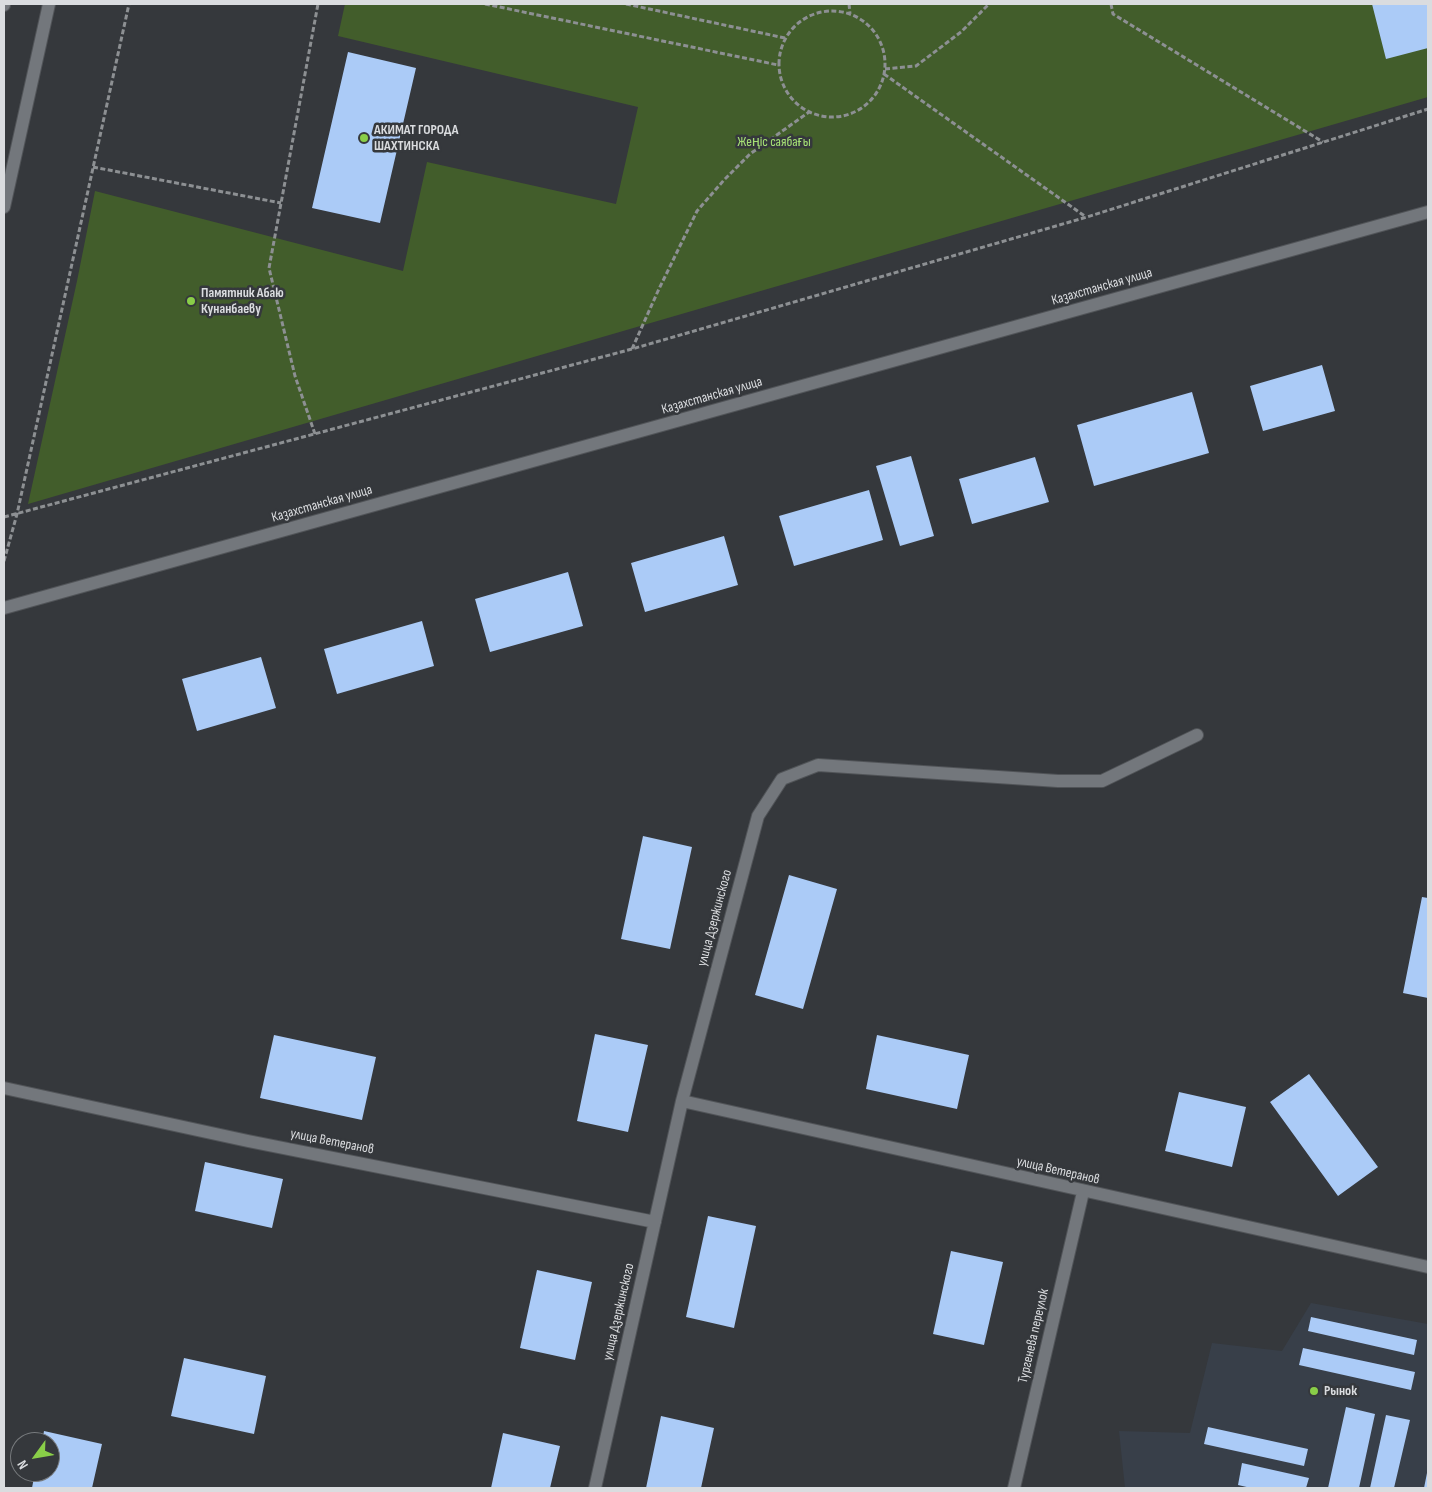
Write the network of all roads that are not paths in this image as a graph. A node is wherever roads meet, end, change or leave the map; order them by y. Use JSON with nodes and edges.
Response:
{"nodes":[{"id":1,"x":49,"y":4,"type":"edge"},
{"id":2,"x":4,"y":208,"type":"edge"},
{"id":3,"x":1428,"y":212,"type":"edge"},
{"id":4,"x":4,"y":608,"type":"edge"},
{"id":5,"x":1197,"y":735,"type":"dead end"},
{"id":6,"x":4,"y":1088,"type":"edge"},
{"id":7,"x":682,"y":1101,"type":"junction"},
{"id":8,"x":1083,"y":1192,"type":"junction"},
{"id":9,"x":654,"y":1222,"type":"junction"},
{"id":10,"x":1428,"y":1268,"type":"edge"},
{"id":11,"x":595,"y":1488,"type":"edge"},
{"id":12,"x":1014,"y":1488,"type":"edge"}],
"edges":[{"from":1,"to":2,"type":"street"},
{"from":3,"to":4,"type":"street","name":"Казахстанская улица"},
{"from":5,"to":7,"type":"street","name":"улица Дзержинского"},
{"from":6,"to":9,"type":"street","name":"улица Ветеранов"},
{"from":7,"to":8,"type":"street","name":"улица Ветеранов"},
{"from":7,"to":9,"type":"street","name":"улица Дзержинского"},
{"from":8,"to":10,"type":"street","name":"улица Ветеранов"},
{"from":8,"to":12,"type":"street","name":"Тургенева переулок"},
{"from":9,"to":11,"type":"street","name":"улица Дзержинского"}]}
